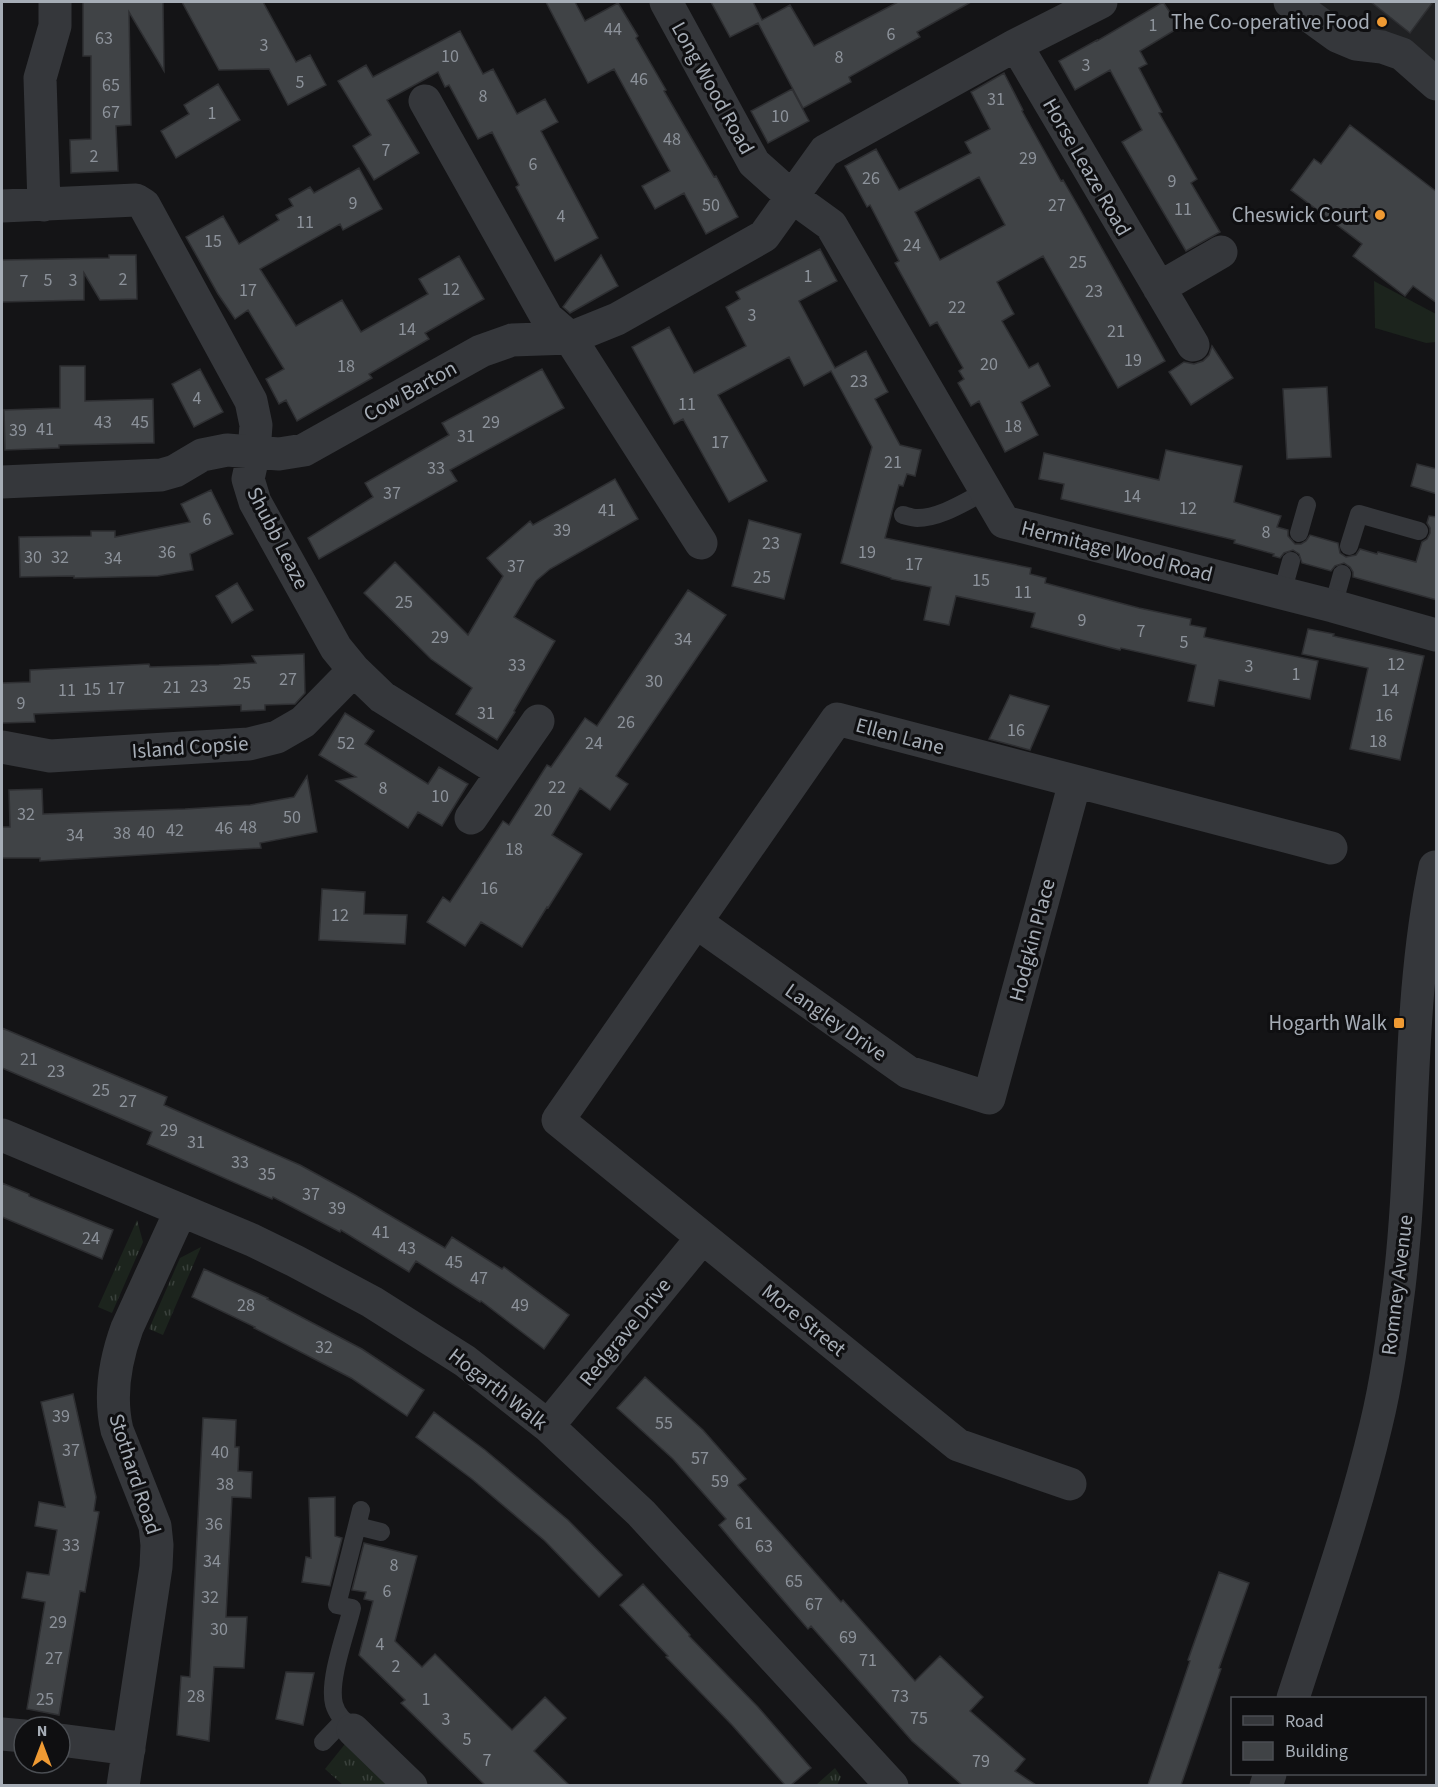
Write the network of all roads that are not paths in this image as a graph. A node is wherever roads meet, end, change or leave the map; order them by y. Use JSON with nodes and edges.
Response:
{"nodes":[{"id":1,"x":55,"y":2,"type":"edge"},
{"id":2,"x":666,"y":2,"type":"edge"},
{"id":3,"x":1101,"y":2,"type":"edge"},
{"id":4,"x":1290,"y":2,"type":"edge"},
{"id":5,"x":1016,"y":45,"type":"junction"},
{"id":6,"x":1437,"y":84,"type":"edge"},
{"id":7,"x":425,"y":101,"type":"dead end"},
{"id":8,"x":791,"y":196,"type":"junction"},
{"id":9,"x":45,"y":205,"type":"junction"},
{"id":10,"x":2,"y":206,"type":"edge"},
{"id":11,"x":1221,"y":252,"type":"dead end"},
{"id":12,"x":1159,"y":288,"type":"junction"},
{"id":13,"x":570,"y":338,"type":"junction"},
{"id":14,"x":1193,"y":345,"type":"dead end"},
{"id":15,"x":254,"y":452,"type":"junction"},
{"id":16,"x":2,"y":482,"type":"edge"},
{"id":17,"x":986,"y":491,"type":"junction"},
{"id":18,"x":1307,"y":505,"type":"dead end"},
{"id":19,"x":903,"y":515,"type":"dead end"},
{"id":20,"x":1419,"y":531,"type":"dead end"},
{"id":21,"x":1299,"y":533,"type":"dead end"},
{"id":22,"x":700,"y":543,"type":"dead end"},
{"id":23,"x":1349,"y":546,"type":"dead end"},
{"id":24,"x":1291,"y":561,"type":"dead end"},
{"id":25,"x":1342,"y":574,"type":"dead end"},
{"id":26,"x":1282,"y":593,"type":"junction"},
{"id":27,"x":1333,"y":606,"type":"junction"},
{"id":28,"x":1437,"y":635,"type":"edge"},
{"id":29,"x":354,"y":670,"type":"junction"},
{"id":30,"x":538,"y":721,"type":"dead end"},
{"id":31,"x":2,"y":747,"type":"edge"},
{"id":32,"x":502,"y":772,"type":"junction"},
{"id":33,"x":1076,"y":782,"type":"junction"},
{"id":34,"x":471,"y":818,"type":"dead end"},
{"id":35,"x":1331,"y":848,"type":"dead end"},
{"id":36,"x":1436,"y":863,"type":"edge"},
{"id":37,"x":696,"y":922,"type":"junction"},
{"id":38,"x":1424,"y":1077,"type":"edge"},
{"id":39,"x":989,"y":1098,"type":"joint"},
{"id":40,"x":558,"y":1120,"type":"joint"},
{"id":41,"x":2,"y":1135,"type":"edge"},
{"id":42,"x":181,"y":1210,"type":"junction"},
{"id":43,"x":702,"y":1238,"type":"junction"},
{"id":44,"x":548,"y":1426,"type":"junction"},
{"id":45,"x":1070,"y":1484,"type":"dead end"},
{"id":46,"x":381,"y":1532,"type":"dead end"},
{"id":47,"x":1293,"y":1697,"type":"edge"},
{"id":48,"x":348,"y":1725,"type":"junction"},
{"id":49,"x":72,"y":1742,"type":"edge"},
{"id":50,"x":323,"y":1742,"type":"dead end"},
{"id":51,"x":129,"y":1749,"type":"junction"},
{"id":52,"x":883,"y":1783,"type":"edge"},
{"id":53,"x":123,"y":1785,"type":"edge"},
{"id":54,"x":411,"y":1785,"type":"edge"}],
"edges":[{"from":1,"to":9,"type":"street"},
{"from":2,"to":8,"type":"street","name":"Long Wood Road"},
{"from":3,"to":5,"type":"street"},
{"from":4,"to":6,"type":"street"},
{"from":5,"to":8,"type":"street"},
{"from":5,"to":12,"type":"street","name":"Horse Leaze Road"},
{"from":7,"to":13,"type":"street"},
{"from":8,"to":13,"type":"street","name":"Cow Barton"},
{"from":8,"to":17,"type":"street","name":"Hermitage Wood Road"},
{"from":9,"to":10,"type":"street"},
{"from":9,"to":15,"type":"street","name":"Shubb Leaze"},
{"from":11,"to":12,"type":"street"},
{"from":12,"to":14,"type":"street","name":"Horse Leaze Road"},
{"from":13,"to":15,"type":"street","name":"Cow Barton"},
{"from":13,"to":22,"type":"street"},
{"from":15,"to":16,"type":"street","name":"Cow Barton"},
{"from":15,"to":29,"type":"street","name":"Shubb Leaze"},
{"from":17,"to":19,"type":"lane"},
{"from":17,"to":26,"type":"street","name":"Hermitage Wood Road"},
{"from":18,"to":21,"type":"lane"},
{"from":20,"to":23,"type":"lane"},
{"from":24,"to":26,"type":"lane"},
{"from":25,"to":27,"type":"lane"},
{"from":26,"to":27,"type":"street","name":"Hermitage Wood Road"},
{"from":27,"to":28,"type":"street","name":"Hermitage Wood Road"},
{"from":29,"to":31,"type":"street","name":"Island Copsie"},
{"from":29,"to":32,"type":"street","name":"Shubb Leaze"},
{"from":30,"to":32,"type":"street"},
{"from":32,"to":34,"type":"street"},
{"from":33,"to":35,"type":"street","name":"Ellen Lane"},
{"from":33,"to":37,"type":"street","name":"Ellen Lane"},
{"from":33,"to":39,"type":"street","name":"Hodgkin Place"},
{"from":36,"to":38,"type":"street","name":"Romney Avenue"},
{"from":37,"to":39,"type":"street","name":"Langley Drive"},
{"from":37,"to":40,"type":"street","name":"Ellen Lane"},
{"from":38,"to":47,"type":"street","name":"Romney Avenue"},
{"from":40,"to":43,"type":"street","name":"More Street"},
{"from":41,"to":42,"type":"street","name":"Hogarth Walk"},
{"from":42,"to":44,"type":"street","name":"Hogarth Walk"},
{"from":42,"to":51,"type":"street","name":"Stothard Road"},
{"from":43,"to":44,"type":"street","name":"Redgrave Drive"},
{"from":43,"to":45,"type":"street","name":"More Street"},
{"from":44,"to":52,"type":"street","name":"Hogarth Walk"},
{"from":46,"to":48,"type":"lane"},
{"from":48,"to":50,"type":"lane"},
{"from":48,"to":54,"type":"street"},
{"from":49,"to":51,"type":"street"},
{"from":51,"to":53,"type":"street","name":"Stothard Road"}]}
